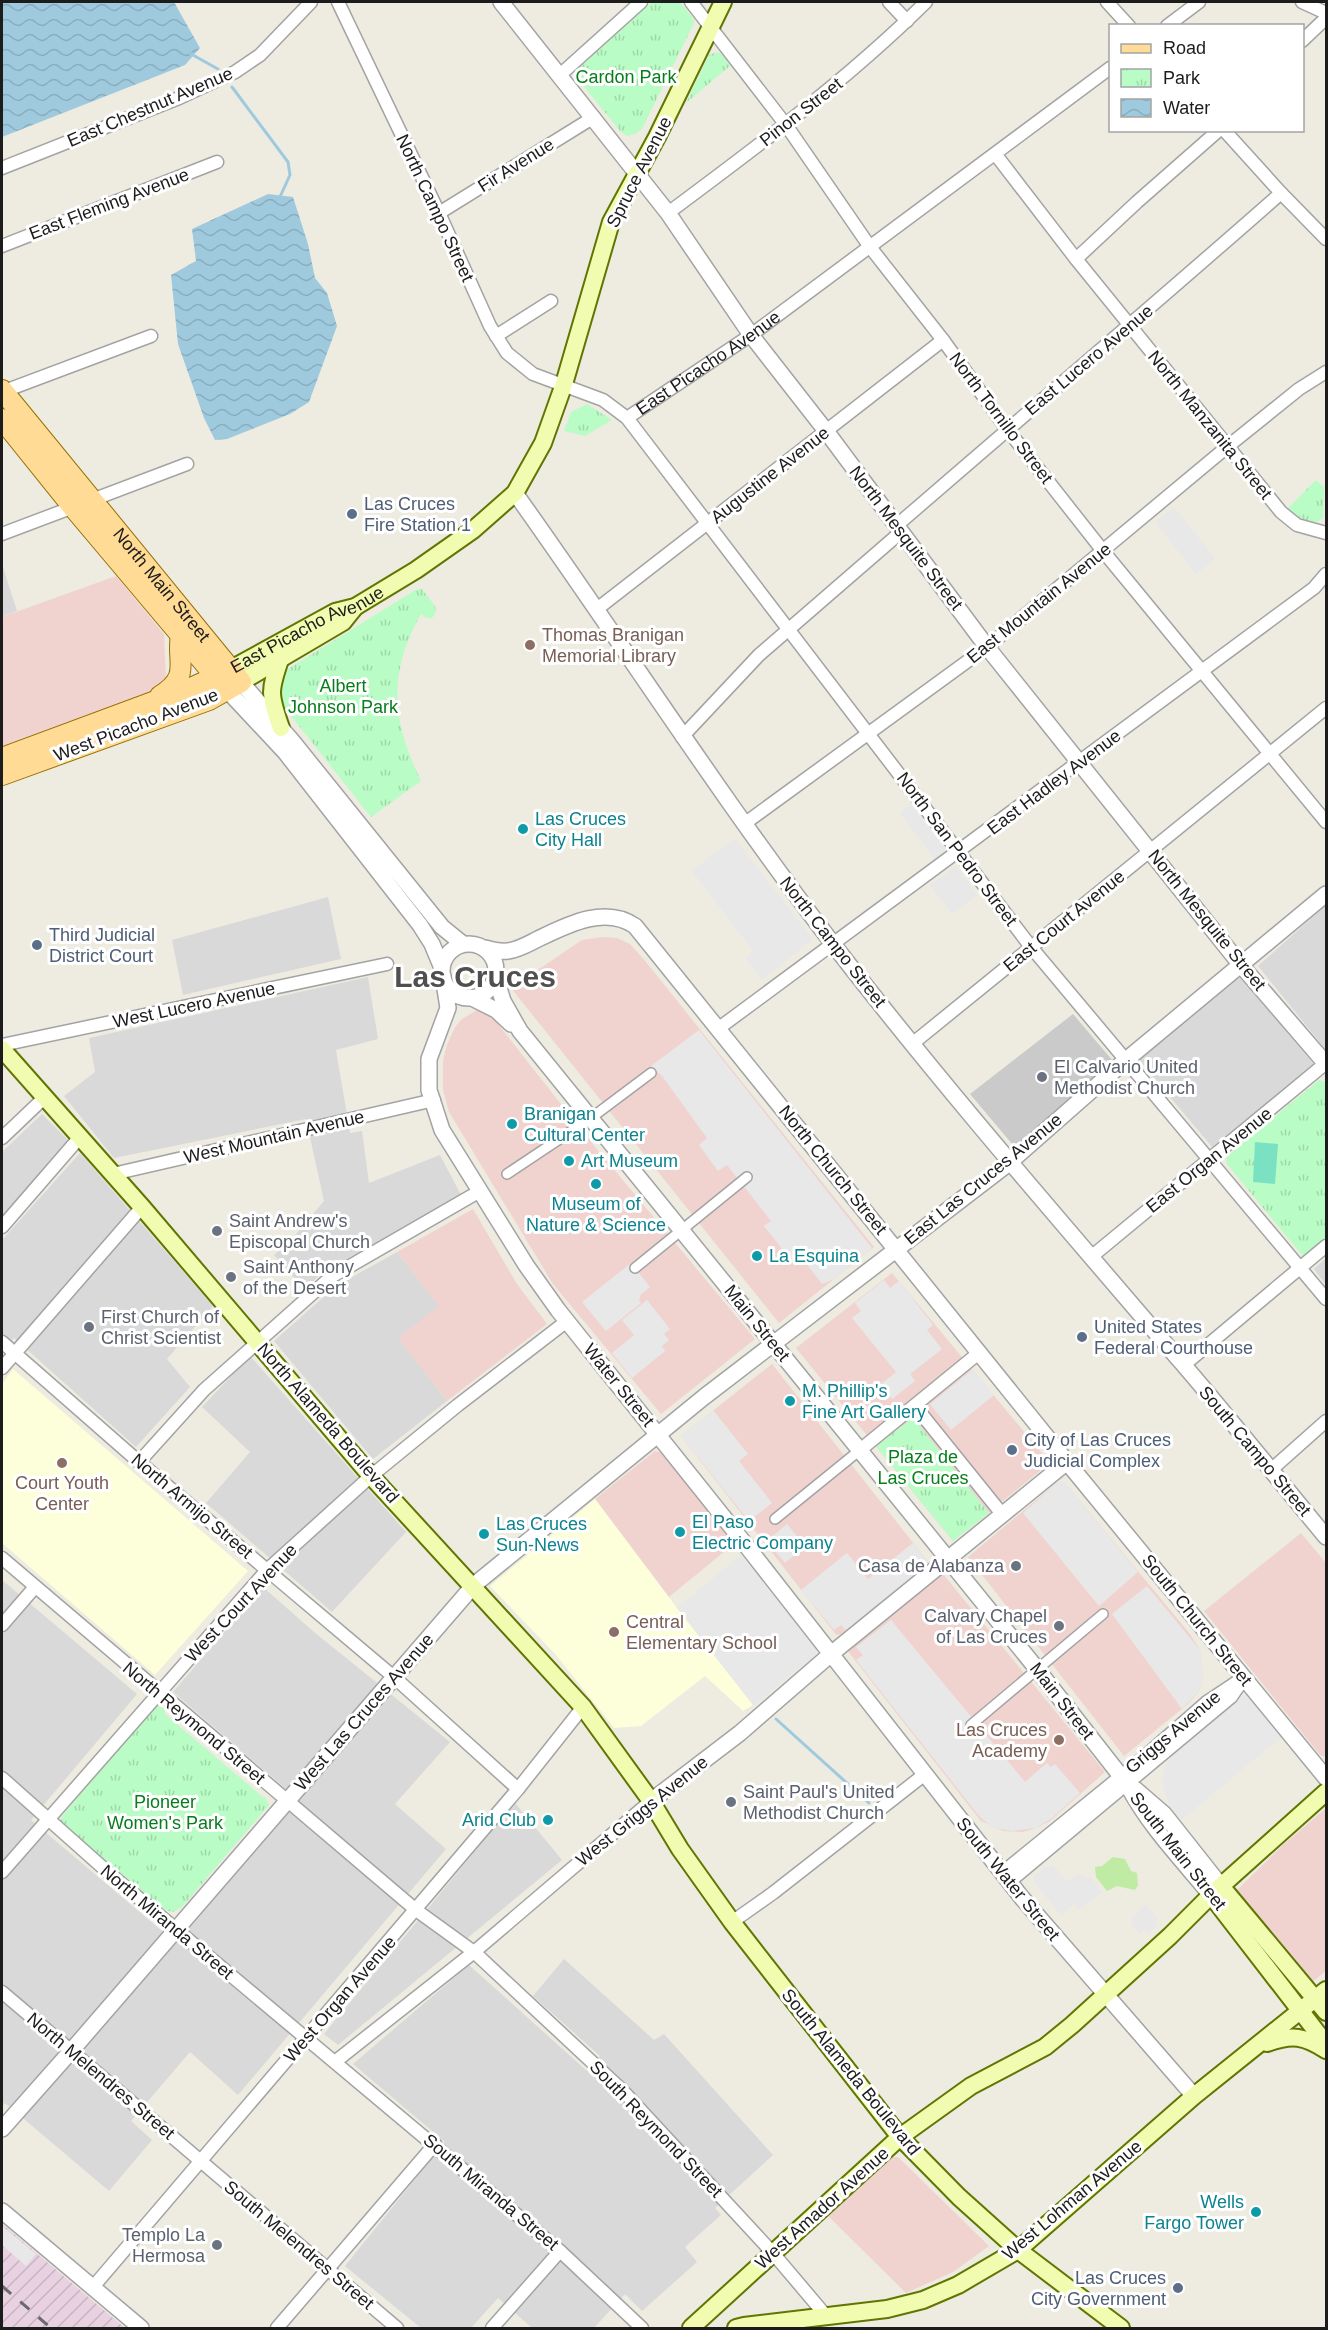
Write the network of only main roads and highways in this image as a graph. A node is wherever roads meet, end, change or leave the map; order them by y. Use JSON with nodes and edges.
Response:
{"nodes":[{"id":1,"x":723,"y":2,"type":"edge"},
{"id":2,"x":564,"y":384,"type":"joint"},
{"id":3,"x":2,"y":391,"type":"edge"},
{"id":4,"x":2,"y":419,"type":"edge"},
{"id":5,"x":82,"y":503,"type":"junction"},
{"id":6,"x":355,"y":607,"type":"junction"},
{"id":7,"x":181,"y":635,"type":"junction"},
{"id":8,"x":281,"y":657,"type":"junction"},
{"id":9,"x":229,"y":679,"type":"junction"},
{"id":10,"x":150,"y":703,"type":"junction"},
{"id":11,"x":281,"y":728,"type":"road end"},
{"id":12,"x":2,"y":758,"type":"edge"},
{"id":13,"x":2,"y":775,"type":"edge"},
{"id":14,"x":2,"y":1047,"type":"edge"},
{"id":15,"x":1326,"y":1792,"type":"edge"},
{"id":16,"x":651,"y":1801,"type":"joint"},
{"id":17,"x":1216,"y":1891,"type":"junction"},
{"id":18,"x":1321,"y":1994,"type":"edge"},
{"id":19,"x":1300,"y":2009,"type":"junction"},
{"id":20,"x":1326,"y":2012,"type":"edge"},
{"id":21,"x":1326,"y":2044,"type":"edge"},
{"id":22,"x":1258,"y":2046,"type":"junction"},
{"id":23,"x":1326,"y":2050,"type":"edge"},
{"id":24,"x":900,"y":2137,"type":"junction"},
{"id":25,"x":1018,"y":2250,"type":"junction"},
{"id":26,"x":692,"y":2328,"type":"edge"},
{"id":27,"x":736,"y":2328,"type":"edge"},
{"id":28,"x":1121,"y":2328,"type":"edge"}],
"edges":[{"from":1,"to":2,"type":"main road","name":"Spruce Avenue"},
{"from":2,"to":6,"type":"main road","name":"East Picacho Avenue"},
{"from":3,"to":5,"type":"main road","name":"North Main Street"},
{"from":4,"to":5,"type":"main road","name":"North Main Street"},
{"from":5,"to":7,"type":"main road","name":"North Main Street"},
{"from":5,"to":9,"type":"main road","name":"North Main Street"},
{"from":6,"to":8,"type":"main road","name":"West Picacho Avenue"},
{"from":6,"to":9,"type":"main road","name":"East Picacho Avenue"},
{"from":7,"to":9,"type":"main road","name":"North Main Street"},
{"from":7,"to":10,"type":"main road"},
{"from":8,"to":9,"type":"main road","name":"West Picacho Avenue"},
{"from":8,"to":11,"type":"main road"},
{"from":9,"to":10,"type":"main road","name":"West Picacho Avenue"},
{"from":9,"to":13,"type":"main road","name":"West Picacho Avenue"},
{"from":10,"to":12,"type":"main road","name":"West Picacho Avenue"},
{"from":14,"to":16,"type":"main road","name":"North Alameda Boulevard"},
{"from":15,"to":17,"type":"main road","name":"West Amador Avenue"},
{"from":16,"to":24,"type":"main road","name":"South Alameda Boulevard"},
{"from":17,"to":18,"type":"main road","name":"South Main Street"},
{"from":17,"to":19,"type":"main road","name":"South Main Street"},
{"from":17,"to":24,"type":"main road","name":"West Amador Avenue"},
{"from":18,"to":19,"type":"main road","name":"West Lohman Avenue"},
{"from":18,"to":20,"type":"main road","name":"South Main Street"},
{"from":19,"to":21,"type":"main road","name":"South Main Street"},
{"from":19,"to":22,"type":"main road","name":"West Lohman Avenue"},
{"from":22,"to":23,"type":"main road"},
{"from":22,"to":25,"type":"main road","name":"West Lohman Avenue"},
{"from":24,"to":25,"type":"main road","name":"South Alameda Boulevard"},
{"from":24,"to":26,"type":"main road","name":"West Amador Avenue"},
{"from":25,"to":27,"type":"main road","name":"West Lohman Avenue"},
{"from":25,"to":28,"type":"main road","name":"South Alameda Boulevard"}]}
